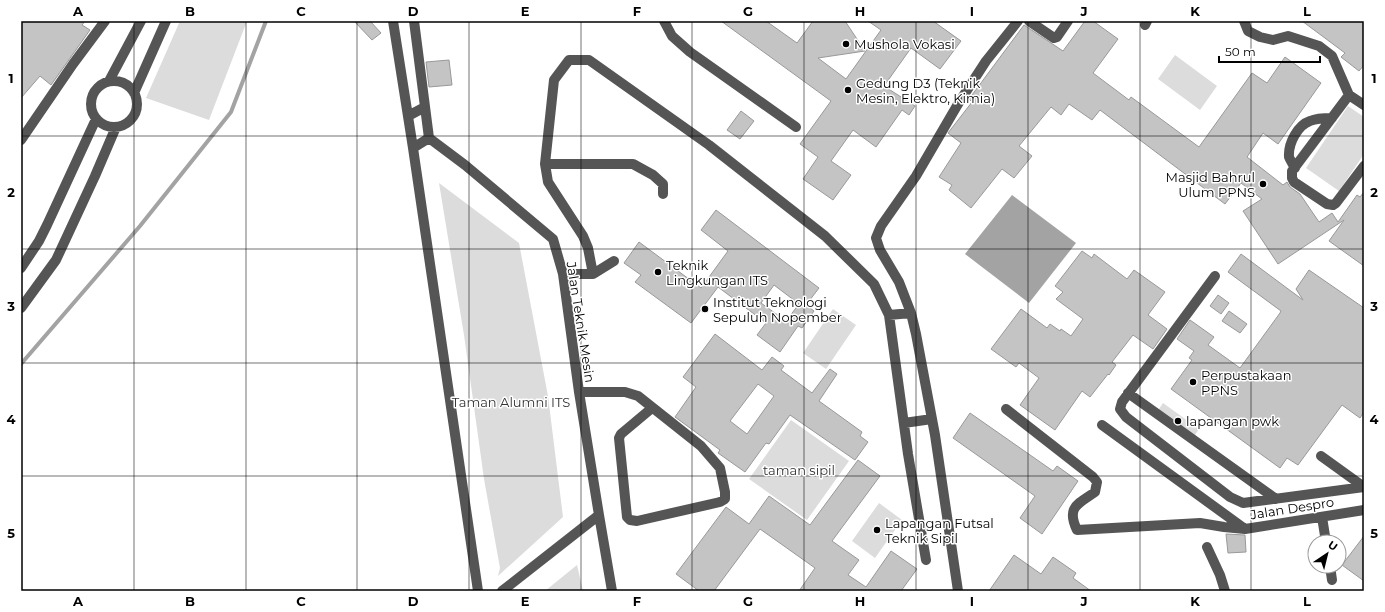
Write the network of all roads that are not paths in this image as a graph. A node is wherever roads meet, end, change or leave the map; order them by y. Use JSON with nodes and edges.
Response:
{"nodes":[{"id":1,"x":105,"y":21,"type":"edge"},
{"id":2,"x":141,"y":21,"type":"edge"},
{"id":3,"x":166,"y":21,"type":"edge"},
{"id":4,"x":393,"y":21,"type":"edge"},
{"id":5,"x":414,"y":21,"type":"edge"},
{"id":6,"x":664,"y":21,"type":"edge"},
{"id":7,"x":1018,"y":21,"type":"edge"},
{"id":8,"x":1029,"y":21,"type":"edge"},
{"id":9,"x":1068,"y":21,"type":"edge"},
{"id":10,"x":1244,"y":21,"type":"edge"},
{"id":11,"x":109,"y":81,"type":"junction"},
{"id":12,"x":134,"y":93,"type":"junction"},
{"id":13,"x":1349,"y":95,"type":"junction"},
{"id":14,"x":1364,"y":105,"type":"edge"},
{"id":15,"x":425,"y":107,"type":"junction"},
{"id":16,"x":408,"y":116,"type":"junction"},
{"id":17,"x":1332,"y":118,"type":"junction"},
{"id":18,"x":96,"y":119,"type":"junction"},
{"id":19,"x":116,"y":127,"type":"junction"},
{"id":20,"x":796,"y":127,"type":"dead end"},
{"id":21,"x":429,"y":138,"type":"junction"},
{"id":22,"x":21,"y":140,"type":"edge"},
{"id":23,"x":413,"y":148,"type":"junction"},
{"id":24,"x":544,"y":164,"type":"junction"},
{"id":25,"x":1364,"y":166,"type":"edge"},
{"id":26,"x":1295,"y":168,"type":"junction"},
{"id":27,"x":663,"y":194,"type":"dead end"},
{"id":28,"x":614,"y":261,"type":"dead end"},
{"id":29,"x":21,"y":268,"type":"edge"},
{"id":30,"x":563,"y":274,"type":"junction"},
{"id":31,"x":593,"y":274,"type":"junction"},
{"id":32,"x":1215,"y":276,"type":"dead end"},
{"id":33,"x":21,"y":308,"type":"edge"},
{"id":34,"x":911,"y":313,"type":"junction"},
{"id":35,"x":889,"y":315,"type":"junction"},
{"id":36,"x":579,"y":392,"type":"junction"},
{"id":37,"x":1128,"y":393,"type":"junction"},
{"id":38,"x":652,"y":408,"type":"junction"},
{"id":39,"x":1006,"y":409,"type":"dead end"},
{"id":40,"x":932,"y":419,"type":"junction"},
{"id":41,"x":904,"y":423,"type":"junction"},
{"id":42,"x":1102,"y":425,"type":"dead end"},
{"id":43,"x":1321,"y":456,"type":"dead end"},
{"id":44,"x":1364,"y":487,"type":"edge"},
{"id":45,"x":1276,"y":499,"type":"junction"},
{"id":46,"x":1364,"y":510,"type":"edge"},
{"id":47,"x":599,"y":515,"type":"junction"},
{"id":48,"x":1322,"y":517,"type":"junction"},
{"id":49,"x":1245,"y":529,"type":"junction"},
{"id":50,"x":1325,"y":534,"type":"edge"},
{"id":51,"x":1207,"y":547,"type":"dead end"},
{"id":52,"x":926,"y":560,"type":"dead end"},
{"id":53,"x":1331,"y":574,"type":"edge"},
{"id":54,"x":1332,"y":580,"type":"dead end"},
{"id":55,"x":478,"y":591,"type":"edge"},
{"id":56,"x":502,"y":591,"type":"edge"},
{"id":57,"x":612,"y":591,"type":"edge"},
{"id":58,"x":958,"y":591,"type":"edge"},
{"id":59,"x":1225,"y":591,"type":"edge"}],
"edges":[{"from":1,"to":22,"type":"street"},
{"from":2,"to":11,"type":"street"},
{"from":3,"to":12,"type":"street"},
{"from":4,"to":16,"type":"street"},
{"from":5,"to":15,"type":"street"},
{"from":6,"to":20,"type":"street"},
{"from":7,"to":34,"type":"street"},
{"from":8,"to":9,"type":"street"},
{"from":10,"to":13,"type":"street"},
{"from":11,"to":12,"type":"street"},
{"from":11,"to":18,"type":"street"},
{"from":12,"to":19,"type":"street"},
{"from":13,"to":14,"type":"street"},
{"from":13,"to":17,"type":"street"},
{"from":15,"to":16,"type":"street"},
{"from":15,"to":21,"type":"street"},
{"from":16,"to":23,"type":"street"},
{"from":17,"to":26,"type":"street"},
{"from":17,"to":26,"type":"street"},
{"from":18,"to":19,"type":"street"},
{"from":18,"to":29,"type":"street"},
{"from":19,"to":33,"type":"street"},
{"from":21,"to":23,"type":"street"},
{"from":21,"to":30,"type":"street","name":"Jalan Teknik Mesin"},
{"from":23,"to":55,"type":"street"},
{"from":24,"to":27,"type":"street"},
{"from":24,"to":31,"type":"street"},
{"from":24,"to":35,"type":"street"},
{"from":25,"to":26,"type":"street"},
{"from":28,"to":31,"type":"street"},
{"from":30,"to":31,"type":"street"},
{"from":30,"to":36,"type":"street","name":"Jalan Teknik Mesin"},
{"from":32,"to":37,"type":"street"},
{"from":34,"to":35,"type":"street"},
{"from":34,"to":40,"type":"street"},
{"from":35,"to":41,"type":"street"},
{"from":36,"to":38,"type":"street"},
{"from":36,"to":47,"type":"street","name":"Jalan Teknik Mesin"},
{"from":37,"to":45,"type":"street"},
{"from":37,"to":45,"type":"street"},
{"from":38,"to":38,"type":"street"},
{"from":39,"to":49,"type":"street","name":"Jalan Despro"},
{"from":40,"to":41,"type":"street"},
{"from":40,"to":58,"type":"street"},
{"from":41,"to":52,"type":"street"},
{"from":42,"to":49,"type":"street"},
{"from":43,"to":44,"type":"street"},
{"from":44,"to":45,"type":"street"},
{"from":46,"to":48,"type":"street","name":"Jalan Despro"},
{"from":47,"to":56,"type":"street"},
{"from":47,"to":57,"type":"street","name":"Jalan Teknik Mesin"},
{"from":48,"to":49,"type":"street","name":"Jalan Despro"},
{"from":48,"to":50,"type":"street"},
{"from":51,"to":59,"type":"street"},
{"from":53,"to":54,"type":"street"}]}
